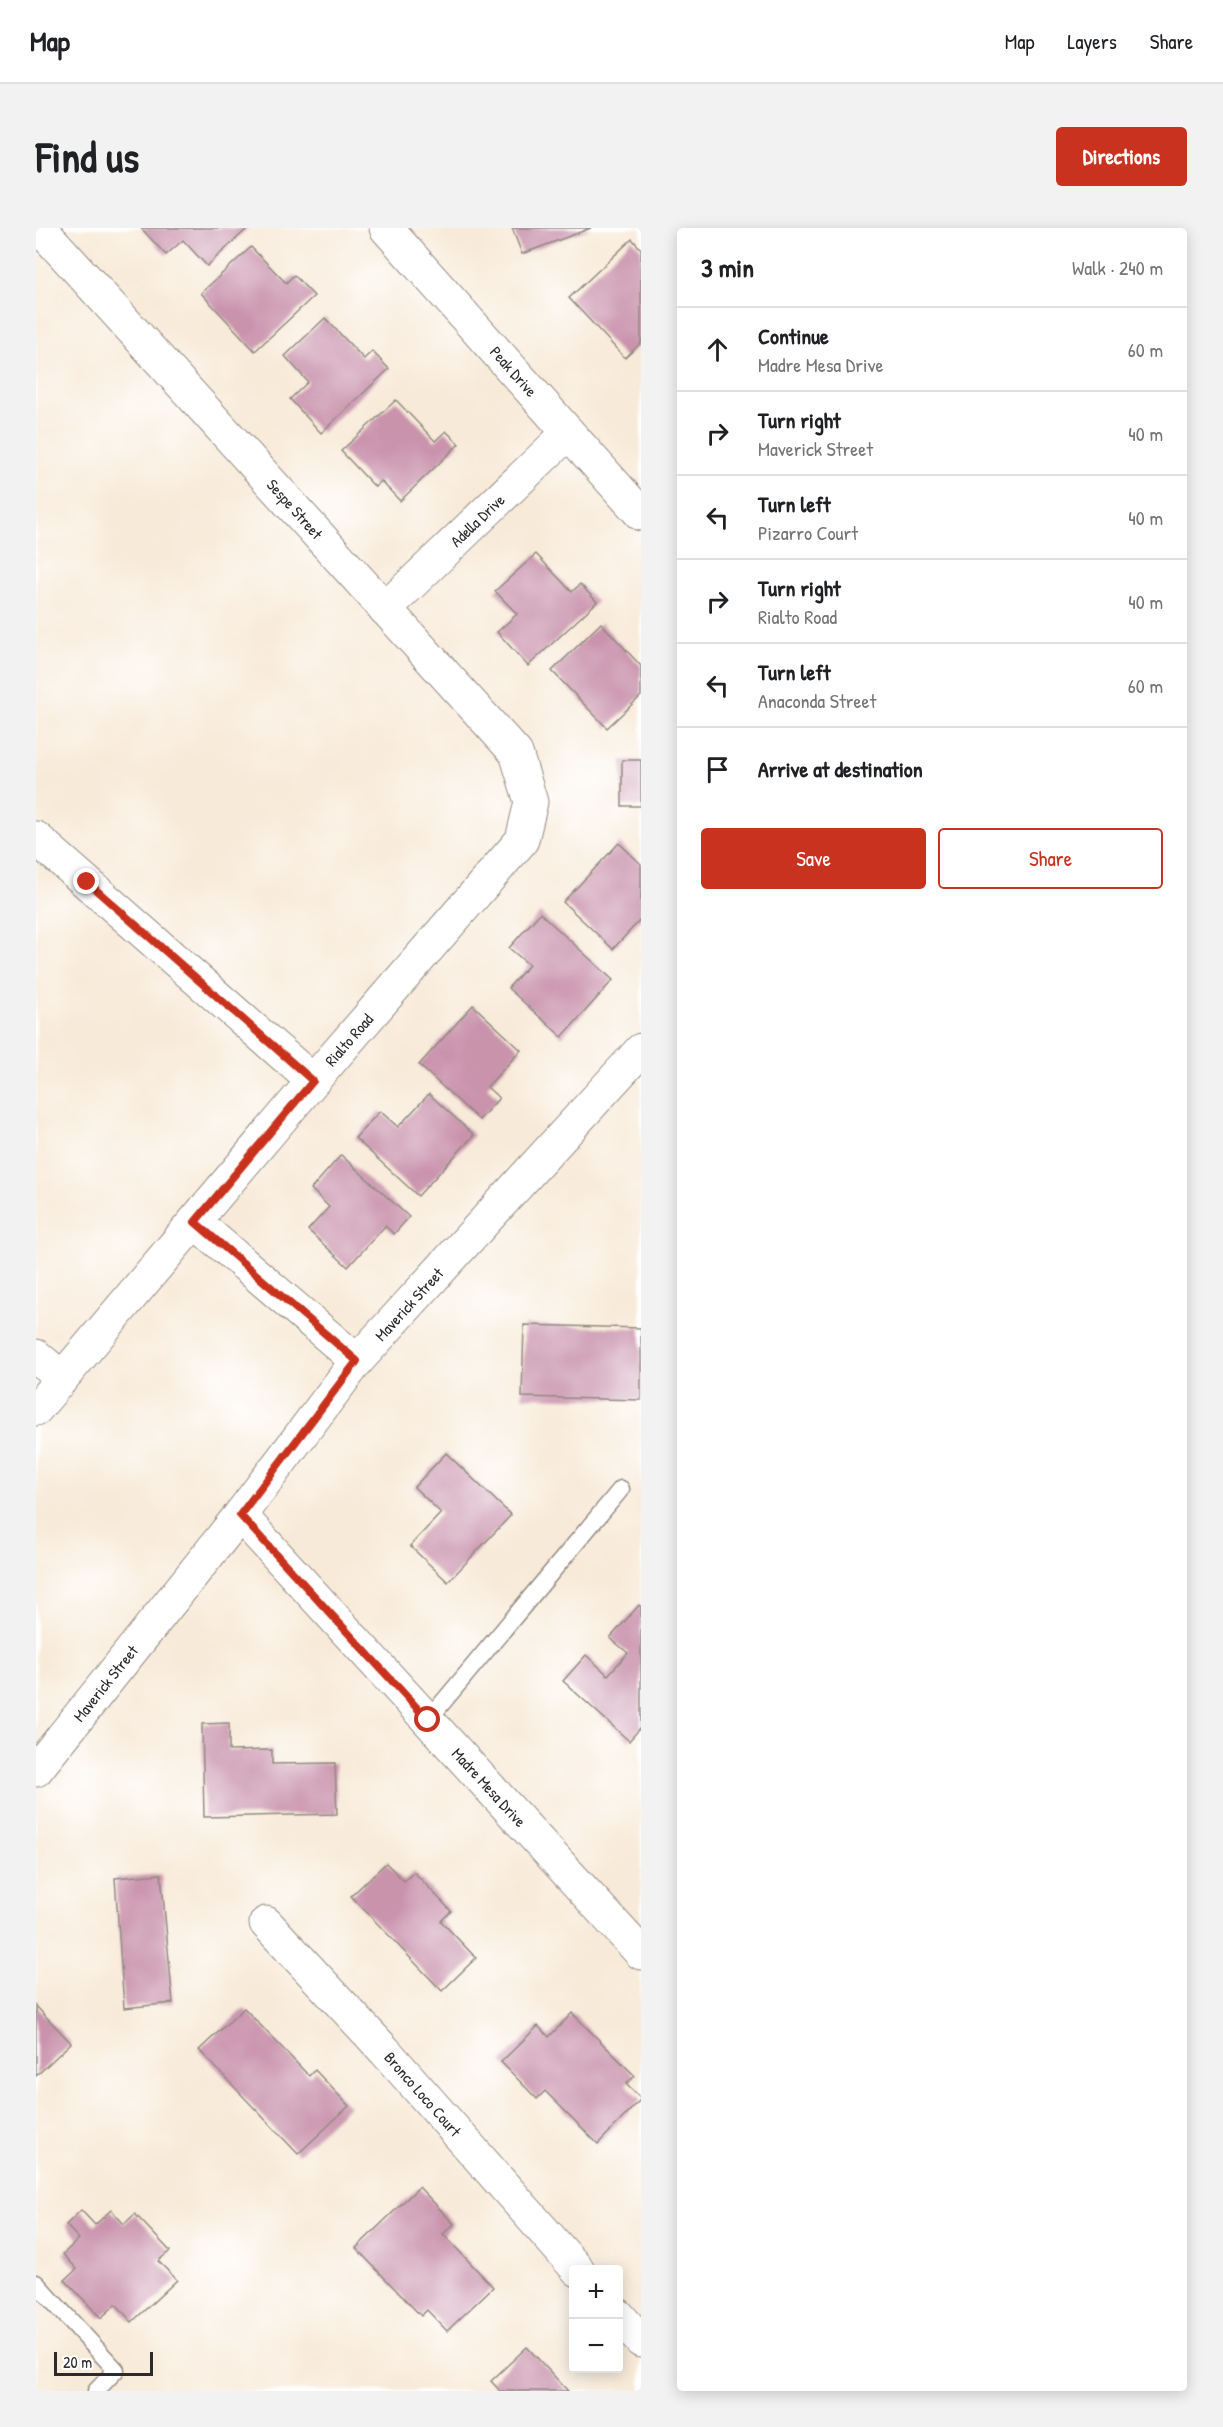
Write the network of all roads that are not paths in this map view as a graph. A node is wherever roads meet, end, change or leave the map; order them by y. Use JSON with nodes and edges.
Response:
{"nodes":[{"id":1,"x":40,"y":228,"type":"edge"},
{"id":2,"x":386,"y":228,"type":"edge"},
{"id":3,"x":568,"y":433,"type":"junction"},
{"id":4,"x":641,"y":514,"type":"edge"},
{"id":5,"x":385,"y":609,"type":"junction"},
{"id":6,"x":531,"y":802,"type":"joint"},
{"id":7,"x":36,"y":838,"type":"edge"},
{"id":8,"x":641,"y":1050,"type":"edge"},
{"id":9,"x":313,"y":1081,"type":"junction"},
{"id":10,"x":195,"y":1222,"type":"junction"},
{"id":11,"x":36,"y":1356,"type":"edge"},
{"id":12,"x":357,"y":1361,"type":"junction"},
{"id":13,"x":61,"y":1377,"type":"junction"},
{"id":14,"x":36,"y":1408,"type":"edge"},
{"id":15,"x":621,"y":1489,"type":"dead end"},
{"id":16,"x":240,"y":1515,"type":"junction"},
{"id":17,"x":428,"y":1720,"type":"junction"},
{"id":18,"x":36,"y":1770,"type":"edge"},
{"id":19,"x":266,"y":1923,"type":"dead end"},
{"id":20,"x":641,"y":1953,"type":"edge"},
{"id":21,"x":574,"y":2265,"type":"edge"},
{"id":22,"x":36,"y":2283,"type":"edge"},
{"id":23,"x":622,"y":2319,"type":"edge"},
{"id":24,"x":641,"y":2341,"type":"edge"},
{"id":25,"x":96,"y":2391,"type":"edge"}],
"edges":[{"from":1,"to":5,"type":"street","name":"Sespe Street"},
{"from":2,"to":3,"type":"street","name":"Peak Drive"},
{"from":3,"to":4,"type":"street","name":"Peak Drive"},
{"from":3,"to":5,"type":"street","name":"Adella Drive"},
{"from":5,"to":6,"type":"street","name":"Sespe Street"},
{"from":6,"to":9,"type":"street","name":"Rialto Road"},
{"from":7,"to":9,"type":"street"},
{"from":8,"to":12,"type":"street","name":"Maverick Street"},
{"from":9,"to":10,"type":"street","name":"Rialto Road"},
{"from":10,"to":12,"type":"street"},
{"from":10,"to":13,"type":"street","name":"Rialto Road"},
{"from":11,"to":13,"type":"street"},
{"from":12,"to":16,"type":"street","name":"Maverick Street"},
{"from":13,"to":14,"type":"street","name":"Rialto Road"},
{"from":15,"to":17,"type":"lane"},
{"from":16,"to":17,"type":"street","name":"Madre Mesa Drive"},
{"from":16,"to":18,"type":"street","name":"Maverick Street"},
{"from":17,"to":20,"type":"street","name":"Madre Mesa Drive"},
{"from":19,"to":21,"type":"street","name":"Bronco Loco Court"},
{"from":22,"to":25,"type":"lane"},
{"from":23,"to":24,"type":"street"}]}
